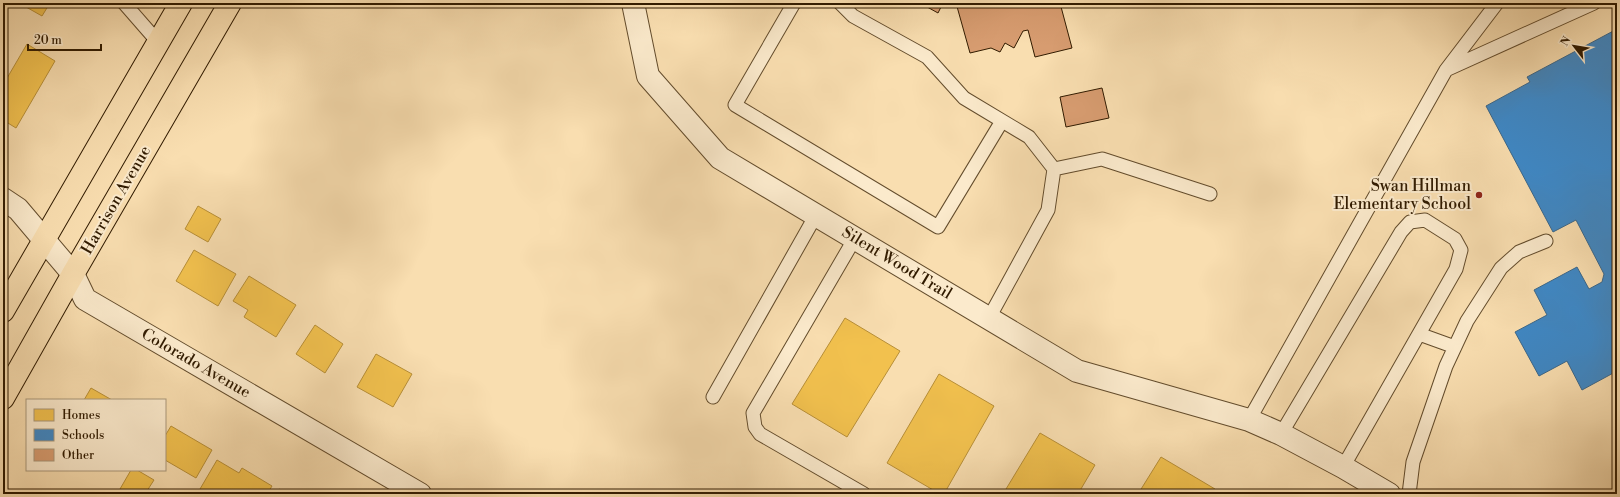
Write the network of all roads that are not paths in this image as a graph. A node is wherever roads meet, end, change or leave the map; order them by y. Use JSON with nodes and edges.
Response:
{"nodes":[{"id":1,"x":124,"y":3,"type":"edge"},
{"id":2,"x":181,"y":3,"type":"edge"},
{"id":3,"x":230,"y":3,"type":"edge"},
{"id":4,"x":633,"y":3,"type":"edge"},
{"id":5,"x":794,"y":3,"type":"edge"},
{"id":6,"x":840,"y":3,"type":"edge"},
{"id":7,"x":1497,"y":3,"type":"edge"},
{"id":8,"x":1594,"y":3,"type":"edge"},
{"id":9,"x":158,"y":42,"type":"junction"},
{"id":10,"x":1446,"y":70,"type":"junction"},
{"id":11,"x":1002,"y":121,"type":"junction"},
{"id":12,"x":1054,"y":169,"type":"junction"},
{"id":13,"x":1210,"y":194,"type":"dead end"},
{"id":14,"x":3,"y":199,"type":"edge"},
{"id":15,"x":816,"y":215,"type":"junction"},
{"id":16,"x":855,"y":238,"type":"junction"},
{"id":17,"x":44,"y":239,"type":"junction"},
{"id":18,"x":1546,"y":241,"type":"dead end"},
{"id":19,"x":73,"y":274,"type":"junction"},
{"id":20,"x":3,"y":311,"type":"edge"},
{"id":21,"x":988,"y":318,"type":"junction"},
{"id":22,"x":1419,"y":334,"type":"junction"},
{"id":23,"x":1455,"y":347,"type":"junction"},
{"id":24,"x":713,"y":397,"type":"dead end"},
{"id":25,"x":3,"y":398,"type":"edge"},
{"id":26,"x":1249,"y":420,"type":"junction"},
{"id":27,"x":1282,"y":434,"type":"junction"},
{"id":28,"x":1343,"y":467,"type":"junction"},
{"id":29,"x":1381,"y":492,"type":"edge"},
{"id":30,"x":420,"y":494,"type":"edge"},
{"id":31,"x":864,"y":494,"type":"edge"},
{"id":32,"x":1409,"y":494,"type":"edge"}],
"edges":[{"from":1,"to":9,"type":"lane"},
{"from":2,"to":9,"type":"main road"},
{"from":3,"to":19,"type":"main road","name":"Harrison Avenue"},
{"from":4,"to":15,"type":"street","name":"Silent Wood Trail"},
{"from":5,"to":11,"type":"lane"},
{"from":6,"to":11,"type":"lane"},
{"from":7,"to":10,"type":"lane"},
{"from":8,"to":10,"type":"lane"},
{"from":9,"to":17,"type":"main road"},
{"from":10,"to":26,"type":"lane"},
{"from":11,"to":12,"type":"lane"},
{"from":12,"to":13,"type":"lane"},
{"from":12,"to":21,"type":"lane"},
{"from":14,"to":17,"type":"street","name":"Colorado Avenue"},
{"from":15,"to":16,"type":"street","name":"Silent Wood Trail"},
{"from":15,"to":24,"type":"lane"},
{"from":16,"to":21,"type":"street","name":"Silent Wood Trail"},
{"from":16,"to":31,"type":"lane"},
{"from":17,"to":19,"type":"street","name":"Colorado Avenue"},
{"from":17,"to":20,"type":"main road"},
{"from":18,"to":23,"type":"lane"},
{"from":19,"to":25,"type":"main road","name":"Harrison Avenue"},
{"from":19,"to":30,"type":"street","name":"Colorado Avenue"},
{"from":21,"to":26,"type":"street","name":"Silent Wood Trail"},
{"from":22,"to":23,"type":"lane"},
{"from":22,"to":27,"type":"lane"},
{"from":22,"to":28,"type":"lane"},
{"from":23,"to":32,"type":"lane"},
{"from":26,"to":27,"type":"street","name":"Silent Wood Trail"},
{"from":27,"to":28,"type":"street","name":"Silent Wood Trail"},
{"from":28,"to":29,"type":"street","name":"Silent Wood Trail"}]}
